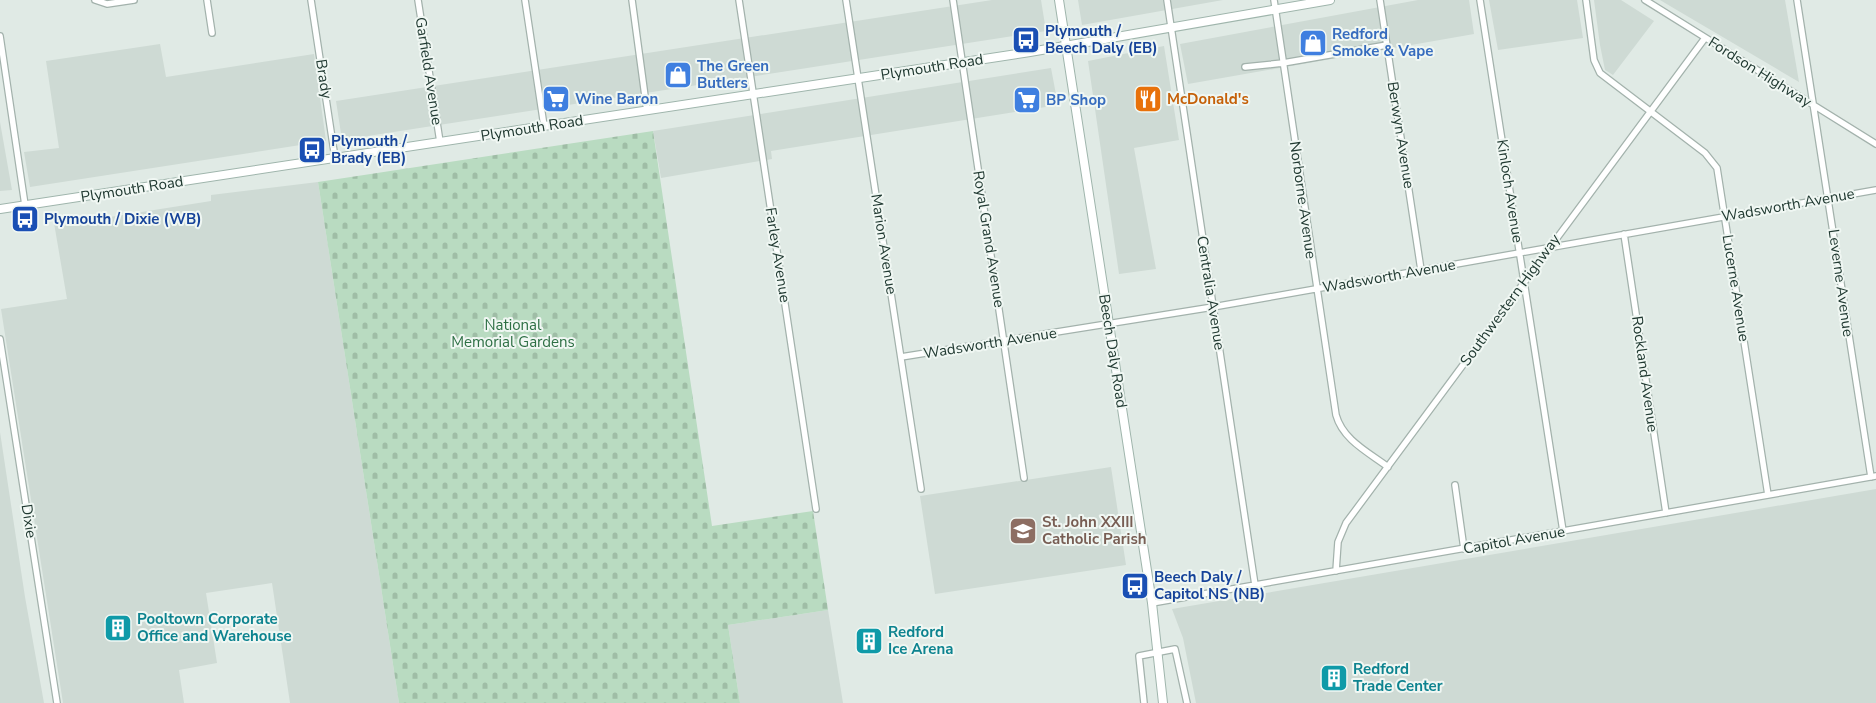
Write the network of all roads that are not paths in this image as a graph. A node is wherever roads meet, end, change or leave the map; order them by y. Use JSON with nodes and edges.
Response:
{"nodes":[{"id":1,"x":95,"y":0,"type":"edge"},
{"id":2,"x":134,"y":0,"type":"edge"},
{"id":3,"x":207,"y":0,"type":"edge"},
{"id":4,"x":312,"y":0,"type":"edge"},
{"id":5,"x":418,"y":0,"type":"edge"},
{"id":6,"x":525,"y":0,"type":"edge"},
{"id":7,"x":632,"y":0,"type":"edge"},
{"id":8,"x":739,"y":0,"type":"edge"},
{"id":9,"x":846,"y":0,"type":"edge"},
{"id":10,"x":953,"y":0,"type":"edge"},
{"id":11,"x":1059,"y":0,"type":"edge"},
{"id":12,"x":1167,"y":0,"type":"edge"},
{"id":13,"x":1274,"y":0,"type":"edge"},
{"id":14,"x":1330,"y":0,"type":"edge"},
{"id":15,"x":1380,"y":0,"type":"edge"},
{"id":16,"x":1480,"y":0,"type":"edge"},
{"id":17,"x":1586,"y":0,"type":"edge"},
{"id":18,"x":1645,"y":0,"type":"edge"},
{"id":19,"x":1797,"y":0,"type":"edge"},
{"id":20,"x":1275,"y":10,"type":"junction"},
{"id":21,"x":1171,"y":28,"type":"junction"},
{"id":22,"x":212,"y":33,"type":"dead end"},
{"id":23,"x":0,"y":36,"type":"edge"},
{"id":24,"x":1705,"y":38,"type":"junction"},
{"id":25,"x":1387,"y":45,"type":"junction"},
{"id":26,"x":1066,"y":46,"type":"junction"},
{"id":27,"x":962,"y":63,"type":"junction"},
{"id":28,"x":1283,"y":63,"type":"junction"},
{"id":29,"x":1245,"y":67,"type":"dead end"},
{"id":30,"x":858,"y":79,"type":"junction"},
{"id":31,"x":754,"y":95,"type":"junction"},
{"id":32,"x":1814,"y":106,"type":"junction"},
{"id":33,"x":647,"y":111,"type":"junction"},
{"id":34,"x":1650,"y":112,"type":"junction"},
{"id":35,"x":544,"y":126,"type":"junction"},
{"id":36,"x":440,"y":142,"type":"junction"},
{"id":37,"x":1876,"y":144,"type":"edge"},
{"id":38,"x":335,"y":158,"type":"junction"},
{"id":39,"x":1876,"y":190,"type":"edge"},
{"id":40,"x":1828,"y":198,"type":"junction"},
{"id":41,"x":25,"y":205,"type":"junction"},
{"id":42,"x":0,"y":209,"type":"edge"},
{"id":43,"x":1726,"y":216,"type":"junction"},
{"id":44,"x":1624,"y":234,"type":"junction"},
{"id":45,"x":1549,"y":248,"type":"junction"},
{"id":46,"x":1520,"y":253,"type":"junction"},
{"id":47,"x":1421,"y":270,"type":"junction"},
{"id":48,"x":1524,"y":282,"type":"junction"},
{"id":49,"x":1316,"y":289,"type":"junction"},
{"id":50,"x":1213,"y":307,"type":"junction"},
{"id":51,"x":1109,"y":324,"type":"junction"},
{"id":52,"x":0,"y":339,"type":"edge"},
{"id":53,"x":1005,"y":342,"type":"junction"},
{"id":54,"x":901,"y":357,"type":"junction"},
{"id":55,"x":1388,"y":467,"type":"junction"},
{"id":56,"x":1874,"y":476,"type":"edge"},
{"id":57,"x":1024,"y":478,"type":"dead end"},
{"id":58,"x":1455,"y":485,"type":"dead end"},
{"id":59,"x":921,"y":489,"type":"dead end"},
{"id":60,"x":1768,"y":495,"type":"junction"},
{"id":61,"x":816,"y":509,"type":"dead end"},
{"id":62,"x":1666,"y":514,"type":"junction"},
{"id":63,"x":1563,"y":531,"type":"junction"},
{"id":64,"x":1464,"y":549,"type":"junction"},
{"id":65,"x":1336,"y":571,"type":"junction"},
{"id":66,"x":1256,"y":585,"type":"junction"},
{"id":67,"x":1152,"y":603,"type":"junction"},
{"id":68,"x":1156,"y":652,"type":"junction"},
{"id":69,"x":57,"y":703,"type":"edge"},
{"id":70,"x":1144,"y":703,"type":"edge"},
{"id":71,"x":1163,"y":703,"type":"edge"},
{"id":72,"x":1187,"y":703,"type":"edge"}],
"edges":[{"from":1,"to":2,"type":"street"},
{"from":3,"to":22,"type":"street"},
{"from":4,"to":38,"type":"street","name":"Brady"},
{"from":5,"to":36,"type":"street","name":"Garfield Avenue"},
{"from":6,"to":35,"type":"street"},
{"from":7,"to":33,"type":"street"},
{"from":8,"to":31,"type":"street","name":"Farley Avenue"},
{"from":9,"to":30,"type":"street","name":"Marion Avenue"},
{"from":10,"to":27,"type":"street","name":"Royal Grand Avenue"},
{"from":11,"to":26,"type":"main road","name":"Beech Daly Road"},
{"from":12,"to":21,"type":"street","name":"Centralia Avenue"},
{"from":13,"to":20,"type":"street","name":"Norborne Avenue"},
{"from":14,"to":20,"type":"main road","name":"Plymouth Road"},
{"from":15,"to":25,"type":"street","name":"Berwyn Avenue"},
{"from":16,"to":46,"type":"street","name":"Kinloch Avenue"},
{"from":17,"to":34,"type":"street","name":"Lucerne Avenue"},
{"from":18,"to":24,"type":"street","name":"Fordson Highway"},
{"from":19,"to":32,"type":"street","name":"Leverne Avenue"},
{"from":20,"to":21,"type":"main road","name":"Plymouth Road"},
{"from":20,"to":28,"type":"street","name":"Norborne Avenue"},
{"from":21,"to":26,"type":"main road","name":"Plymouth Road"},
{"from":21,"to":50,"type":"street","name":"Centralia Avenue"},
{"from":23,"to":41,"type":"street"},
{"from":24,"to":32,"type":"street","name":"Fordson Highway"},
{"from":24,"to":34,"type":"street","name":"Southwestern Highway"},
{"from":25,"to":28,"type":"street"},
{"from":25,"to":47,"type":"street","name":"Berwyn Avenue"},
{"from":26,"to":27,"type":"main road","name":"Plymouth Road"},
{"from":26,"to":51,"type":"main road","name":"Beech Daly Road"},
{"from":27,"to":30,"type":"main road","name":"Plymouth Road"},
{"from":27,"to":53,"type":"street","name":"Royal Grand Avenue"},
{"from":28,"to":29,"type":"street"},
{"from":28,"to":49,"type":"street","name":"Norborne Avenue"},
{"from":30,"to":31,"type":"main road","name":"Plymouth Road"},
{"from":30,"to":54,"type":"street","name":"Marion Avenue"},
{"from":31,"to":33,"type":"main road","name":"Plymouth Road"},
{"from":31,"to":61,"type":"street","name":"Farley Avenue"},
{"from":32,"to":37,"type":"street","name":"Fordson Highway"},
{"from":32,"to":40,"type":"street","name":"Leverne Avenue"},
{"from":33,"to":35,"type":"main road","name":"Plymouth Road"},
{"from":34,"to":43,"type":"street","name":"Lucerne Avenue"},
{"from":34,"to":45,"type":"street","name":"Southwestern Highway"},
{"from":35,"to":36,"type":"main road","name":"Plymouth Road"},
{"from":36,"to":38,"type":"main road","name":"Plymouth Road"},
{"from":38,"to":41,"type":"main road","name":"Plymouth Road"},
{"from":39,"to":40,"type":"street","name":"Wadsworth Avenue"},
{"from":40,"to":43,"type":"street","name":"Wadsworth Avenue"},
{"from":40,"to":56,"type":"street","name":"Leverne Avenue"},
{"from":41,"to":42,"type":"main road","name":"Plymouth Road"},
{"from":43,"to":44,"type":"street","name":"Wadsworth Avenue"},
{"from":43,"to":60,"type":"street","name":"Lucerne Avenue"},
{"from":44,"to":45,"type":"street","name":"Wadsworth Avenue"},
{"from":44,"to":62,"type":"street","name":"Rockland Avenue"},
{"from":45,"to":46,"type":"street","name":"Wadsworth Avenue"},
{"from":45,"to":48,"type":"street","name":"Southwestern Highway"},
{"from":46,"to":47,"type":"street","name":"Wadsworth Avenue"},
{"from":46,"to":48,"type":"street","name":"Kinloch Avenue"},
{"from":47,"to":49,"type":"street","name":"Wadsworth Avenue"},
{"from":48,"to":55,"type":"street","name":"Southwestern Highway"},
{"from":48,"to":63,"type":"street","name":"Kinloch Avenue"},
{"from":49,"to":50,"type":"street","name":"Wadsworth Avenue"},
{"from":49,"to":55,"type":"street","name":"Norborne Avenue"},
{"from":50,"to":51,"type":"street","name":"Wadsworth Avenue"},
{"from":50,"to":66,"type":"street","name":"Centralia Avenue"},
{"from":51,"to":53,"type":"street","name":"Wadsworth Avenue"},
{"from":51,"to":67,"type":"main road","name":"Beech Daly Road"},
{"from":52,"to":69,"type":"street","name":"Dixie"},
{"from":53,"to":54,"type":"street","name":"Wadsworth Avenue"},
{"from":53,"to":57,"type":"street","name":"Royal Grand Avenue"},
{"from":54,"to":59,"type":"street","name":"Marion Avenue"},
{"from":55,"to":65,"type":"street","name":"Southwestern Highway"},
{"from":56,"to":60,"type":"street","name":"Capitol Avenue"},
{"from":58,"to":64,"type":"street"},
{"from":60,"to":62,"type":"street","name":"Capitol Avenue"},
{"from":62,"to":63,"type":"street","name":"Capitol Avenue"},
{"from":63,"to":64,"type":"street","name":"Capitol Avenue"},
{"from":64,"to":65,"type":"street","name":"Capitol Avenue"},
{"from":65,"to":66,"type":"street","name":"Capitol Avenue"},
{"from":66,"to":67,"type":"street","name":"Capitol Avenue"},
{"from":67,"to":68,"type":"main road","name":"Beech Daly Road"},
{"from":68,"to":70,"type":"street"},
{"from":68,"to":71,"type":"main road","name":"Beech Daly Road"},
{"from":68,"to":72,"type":"street"}]}
